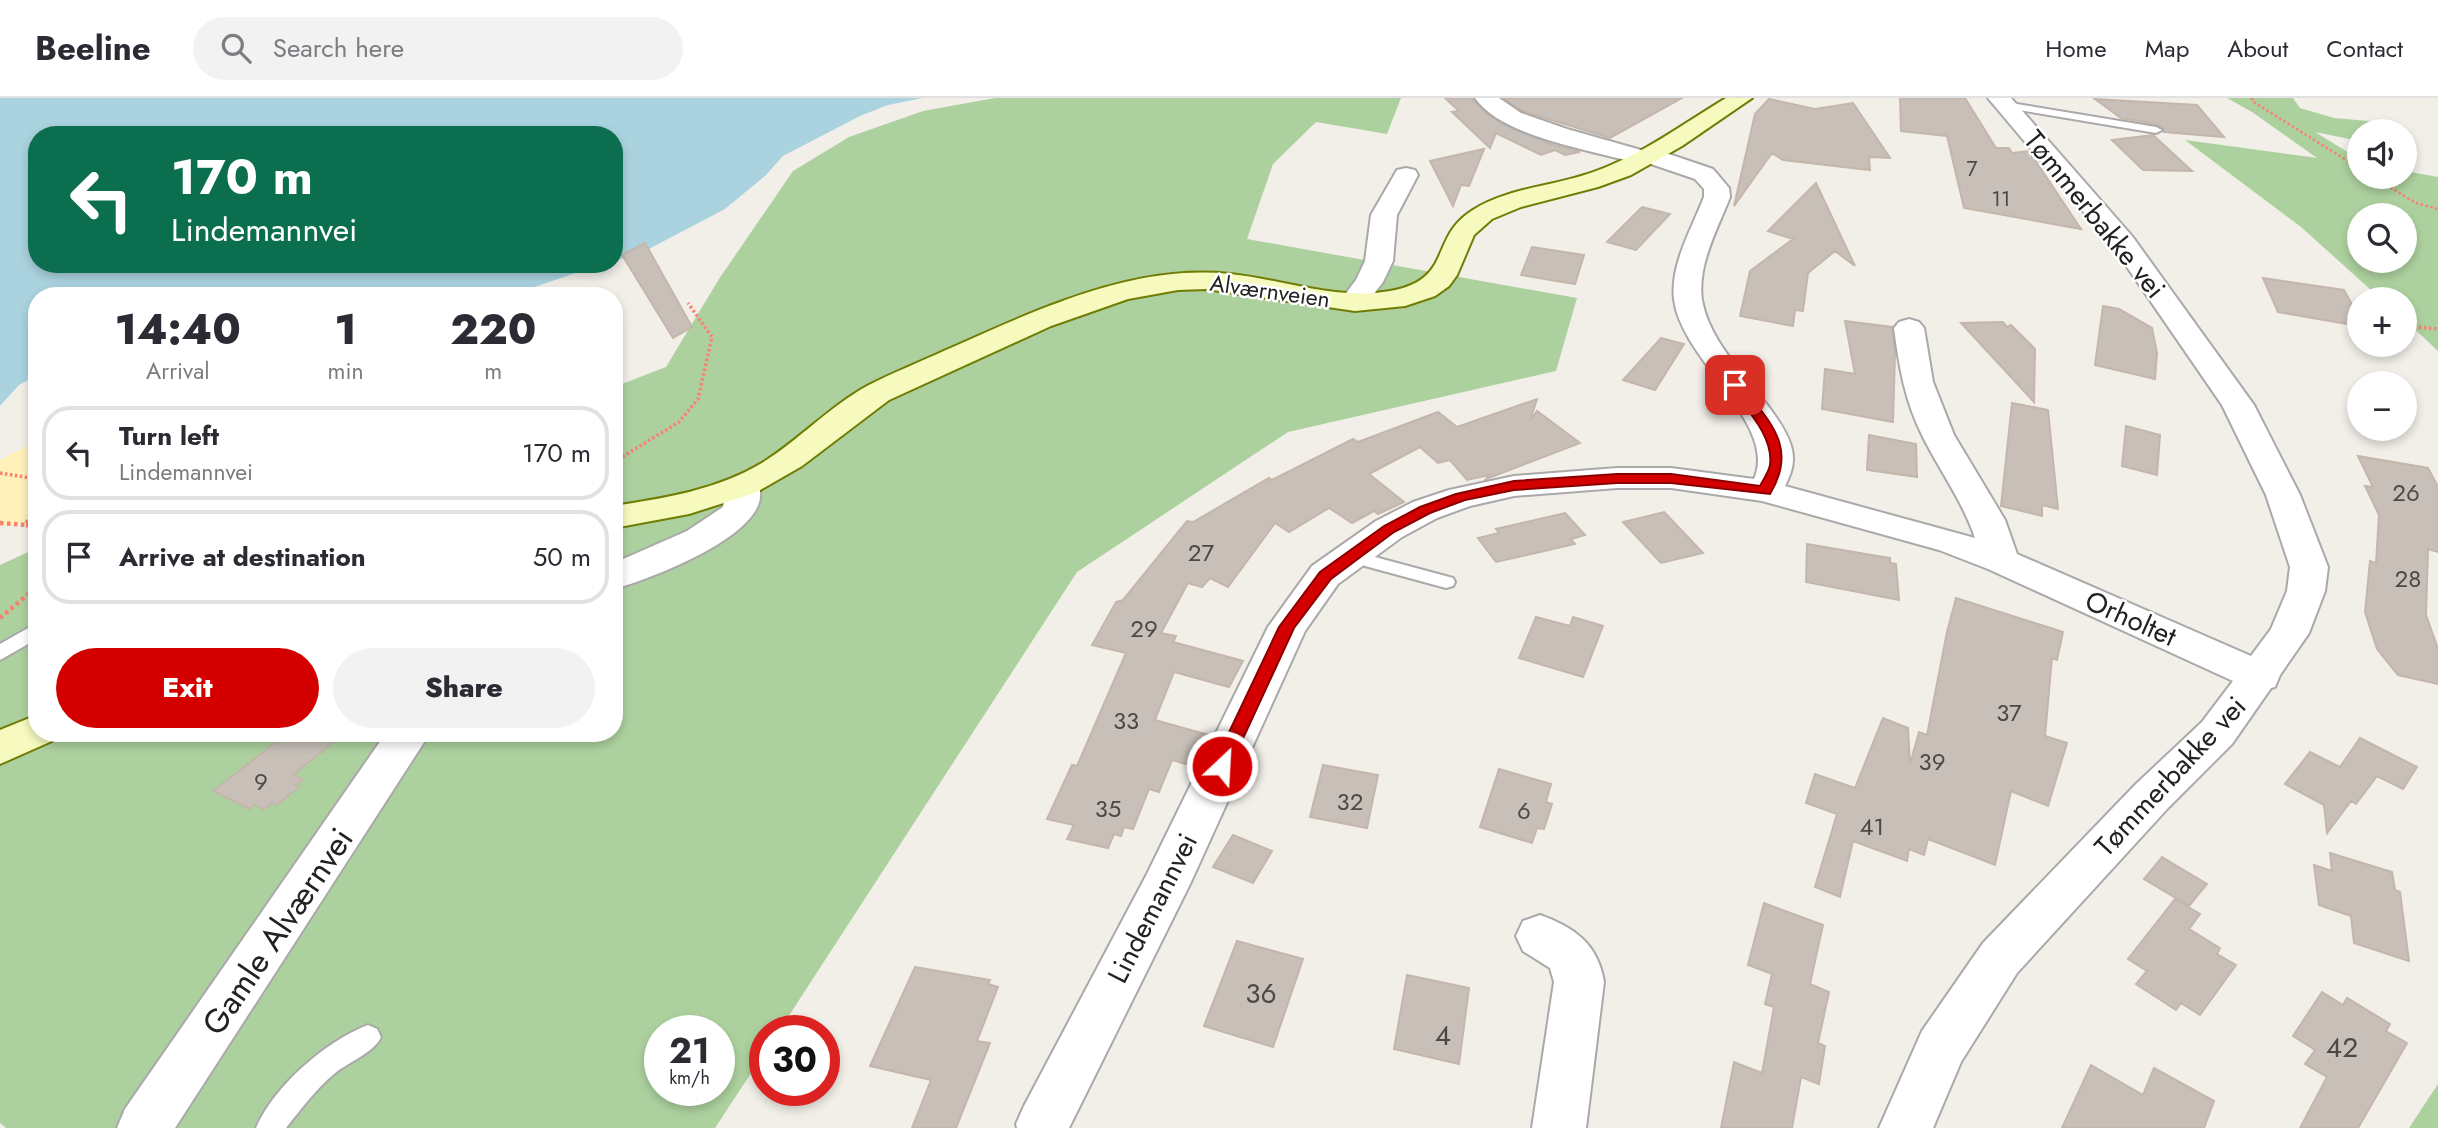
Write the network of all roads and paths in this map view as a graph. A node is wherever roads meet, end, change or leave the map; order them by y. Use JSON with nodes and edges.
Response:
{"nodes":[{"id":1,"x":1486,"y":98,"type":"edge"},
{"id":2,"x":1741,"y":98,"type":"edge"},
{"id":3,"x":2252,"y":98,"type":"edge"},
{"id":4,"x":2002,"y":101,"type":"edge"},
{"id":5,"x":2156,"y":130,"type":"dead end"},
{"id":6,"x":1647,"y":157,"type":"junction"},
{"id":7,"x":2347,"y":160,"type":"edge"},
{"id":8,"x":1406,"y":175,"type":"dead end"},
{"id":9,"x":2393,"y":189,"type":"edge"},
{"id":10,"x":2438,"y":209,"type":"edge"},
{"id":11,"x":1354,"y":301,"type":"junction"},
{"id":12,"x":688,"y":303,"type":"dead end"},
{"id":13,"x":1909,"y":328,"type":"dead end"},
{"id":14,"x":2417,"y":328,"type":"edge"},
{"id":15,"x":2438,"y":329,"type":"edge"},
{"id":16,"x":623,"y":456,"type":"edge"},
{"id":17,"x":0,"y":473,"type":"edge"},
{"id":18,"x":28,"y":478,"type":"edge"},
{"id":19,"x":743,"y":486,"type":"junction"},
{"id":20,"x":1765,"y":491,"type":"junction"},
{"id":21,"x":623,"y":515,"type":"edge"},
{"id":22,"x":28,"y":519,"type":"edge"},
{"id":23,"x":0,"y":523,"type":"edge"},
{"id":24,"x":26,"y":524,"type":"joint"},
{"id":25,"x":1349,"y":556,"type":"junction"},
{"id":26,"x":2001,"y":561,"type":"junction"},
{"id":27,"x":623,"y":573,"type":"edge"},
{"id":28,"x":1446,"y":582,"type":"dead end"},
{"id":29,"x":28,"y":595,"type":"edge"},
{"id":30,"x":0,"y":618,"type":"edge"},
{"id":31,"x":28,"y":636,"type":"edge"},
{"id":32,"x":0,"y":653,"type":"edge"},
{"id":33,"x":2260,"y":677,"type":"junction"},
{"id":34,"x":28,"y":734,"type":"edge"},
{"id":35,"x":404,"y":742,"type":"edge"},
{"id":36,"x":0,"y":748,"type":"edge"},
{"id":37,"x":1540,"y":936,"type":"dead end"},
{"id":38,"x":368,"y":1037,"type":"dead end"},
{"id":39,"x":1042,"y":1126,"type":"edge"},
{"id":40,"x":143,"y":1127,"type":"edge"},
{"id":41,"x":270,"y":1128,"type":"edge"},
{"id":42,"x":1559,"y":1128,"type":"edge"},
{"id":43,"x":1906,"y":1128,"type":"edge"}],
"edges":[{"from":1,"to":6,"type":"street"},
{"from":2,"to":6,"type":"main road","name":"Alværnveien"},
{"from":3,"to":7,"type":"path"},
{"from":4,"to":5,"type":"lane"},
{"from":4,"to":33,"type":"street","name":"Tømmerbakke vei"},
{"from":6,"to":11,"type":"main road","name":"Alværnveien"},
{"from":6,"to":20,"type":"street"},
{"from":8,"to":11,"type":"street"},
{"from":9,"to":10,"type":"path"},
{"from":11,"to":19,"type":"main road","name":"Alværnveien"},
{"from":12,"to":16,"type":"path"},
{"from":13,"to":26,"type":"street"},
{"from":14,"to":15,"type":"path"},
{"from":17,"to":18,"type":"path"},
{"from":19,"to":21,"type":"main road","name":"Alværnveien"},
{"from":19,"to":27,"type":"street"},
{"from":20,"to":25,"type":"street","name":"Lindemannvei"},
{"from":20,"to":26,"type":"street","name":"Orholtet"},
{"from":22,"to":24,"type":"path"},
{"from":23,"to":24,"type":"path"},
{"from":25,"to":28,"type":"lane"},
{"from":25,"to":39,"type":"street","name":"Lindemannvei"},
{"from":26,"to":33,"type":"street","name":"Orholtet"},
{"from":29,"to":30,"type":"path"},
{"from":31,"to":32,"type":"lane"},
{"from":33,"to":43,"type":"street","name":"Tømmerbakke vei"},
{"from":34,"to":36,"type":"main road"},
{"from":35,"to":40,"type":"street","name":"Gamle Alværnvei"},
{"from":37,"to":42,"type":"street"},
{"from":38,"to":41,"type":"lane"}]}
